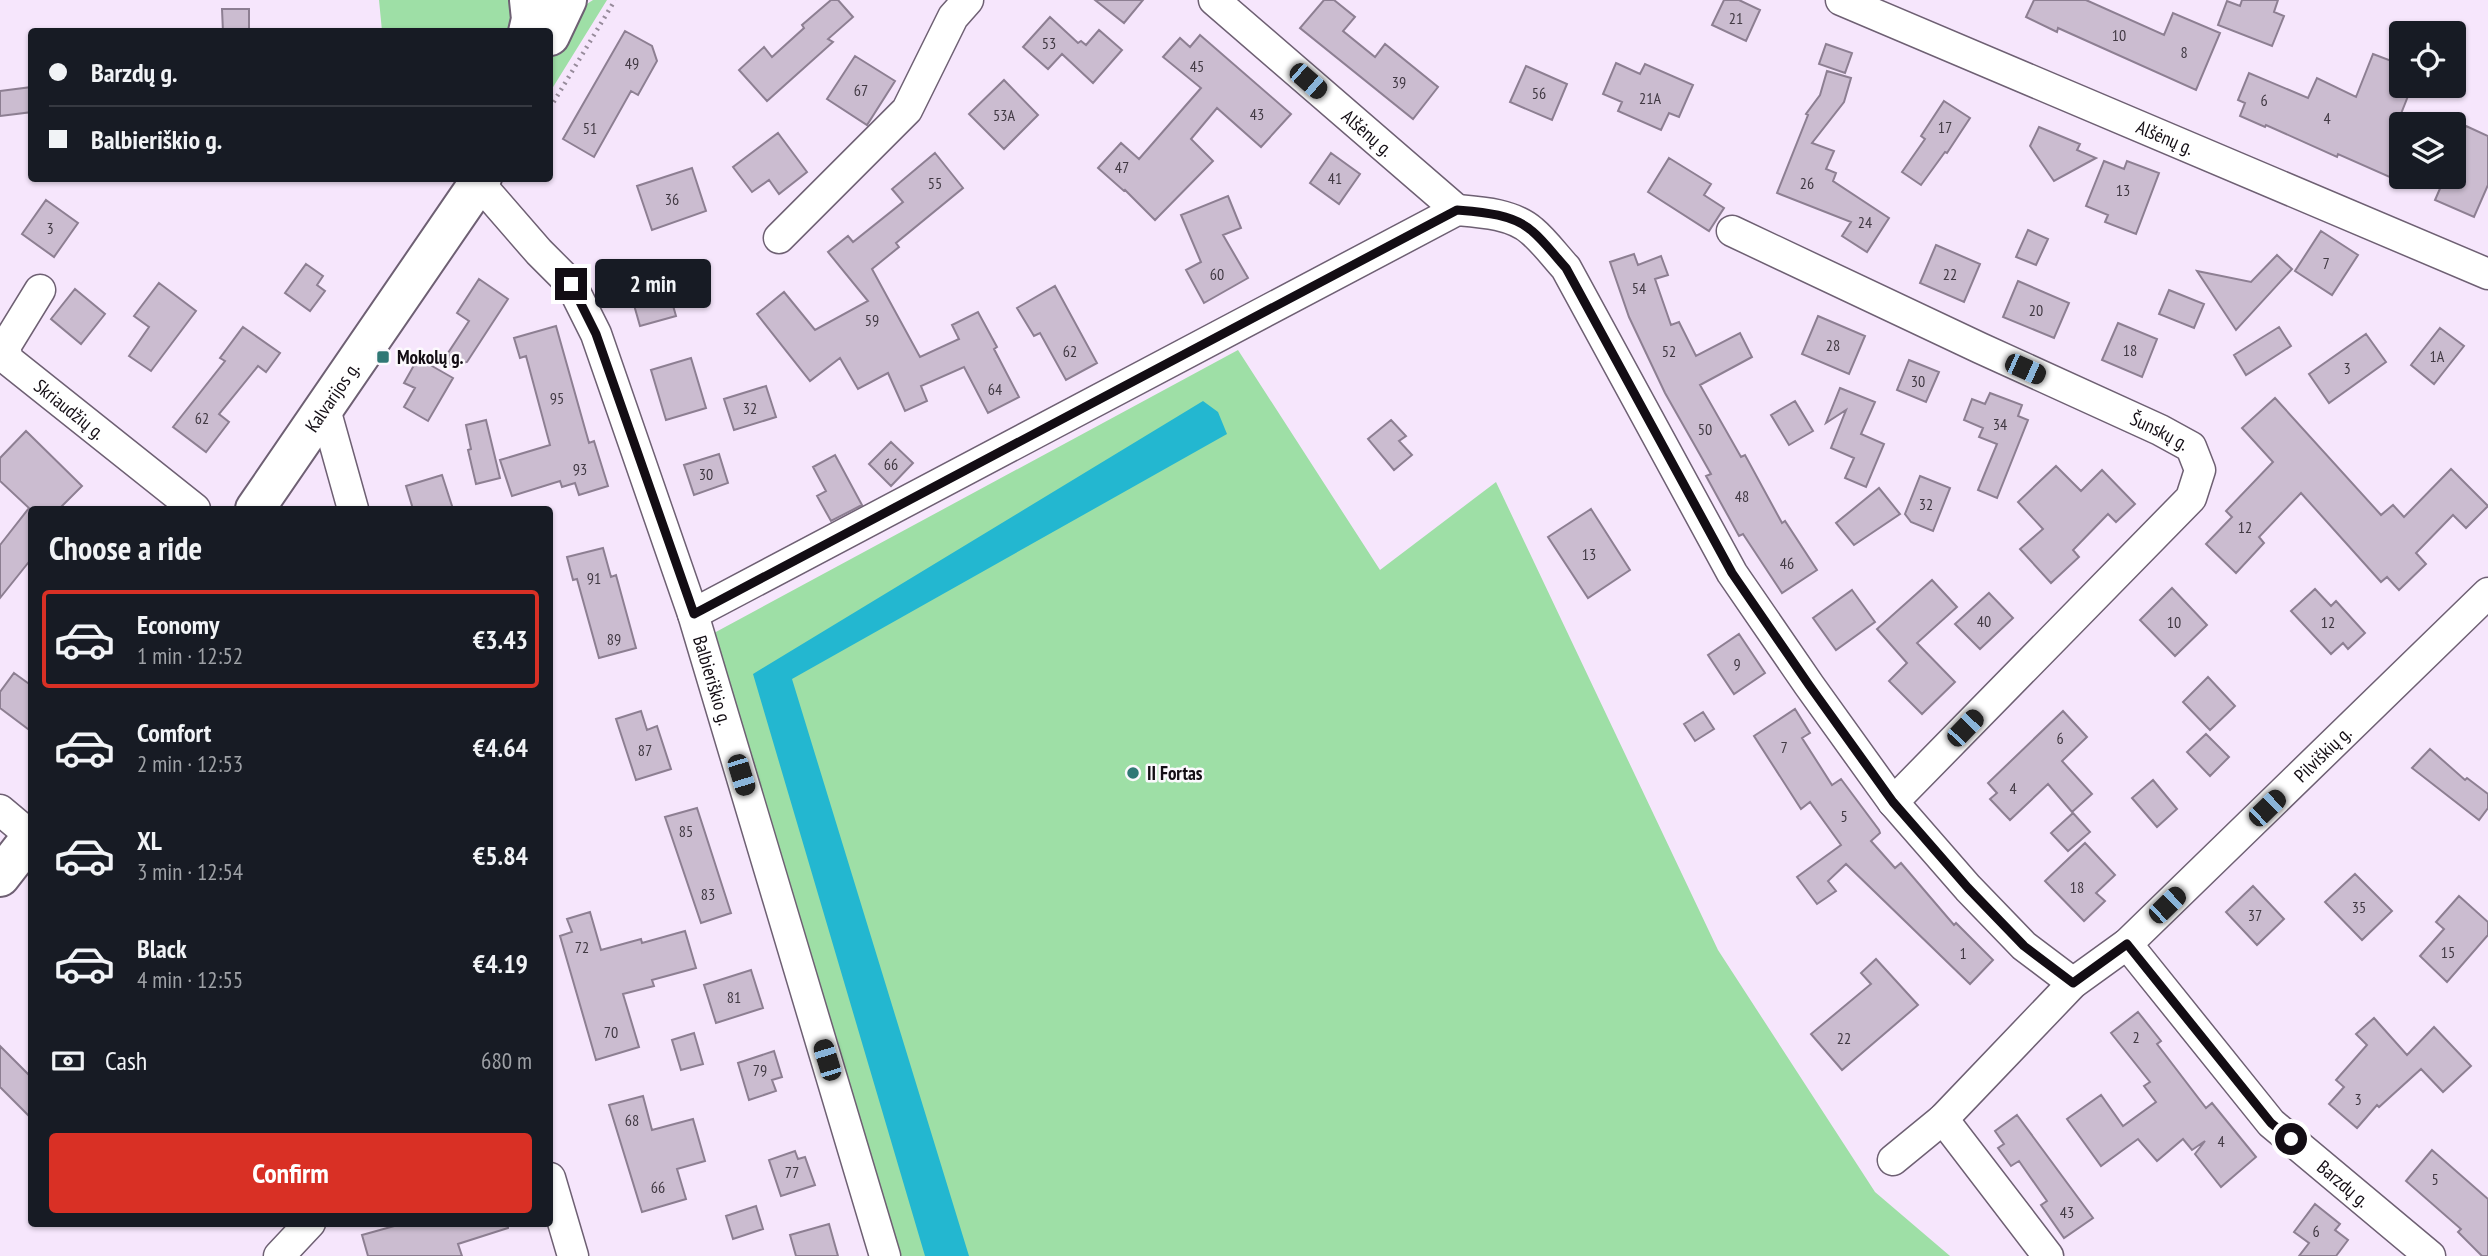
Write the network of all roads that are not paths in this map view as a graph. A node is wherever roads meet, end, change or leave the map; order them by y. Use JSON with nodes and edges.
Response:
{"nodes":[{"id":1,"x":529,"y":0,"type":"edge"},
{"id":2,"x":567,"y":0,"type":"edge"},
{"id":3,"x":968,"y":0,"type":"edge"},
{"id":4,"x":1214,"y":0,"type":"edge"},
{"id":5,"x":1841,"y":0,"type":"edge"},
{"id":6,"x":529,"y":28,"type":"edge"},
{"id":7,"x":553,"y":30,"type":"edge"},
{"id":8,"x":479,"y":182,"type":"edge"},
{"id":9,"x":481,"y":182,"type":"edge"},
{"id":10,"x":1457,"y":210,"type":"junction"},
{"id":11,"x":1732,"y":230,"type":"dead end"},
{"id":12,"x":779,"y":238,"type":"dead end"},
{"id":13,"x":2488,"y":274,"type":"edge"},
{"id":14,"x":40,"y":290,"type":"dead end"},
{"id":15,"x":325,"y":409,"type":"junction"},
{"id":16,"x":191,"y":506,"type":"edge"},
{"id":17,"x":257,"y":506,"type":"edge"},
{"id":18,"x":352,"y":506,"type":"edge"},
{"id":19,"x":2488,"y":593,"type":"edge"},
{"id":20,"x":694,"y":614,"type":"junction"},
{"id":21,"x":1893,"y":802,"type":"junction"},
{"id":22,"x":0,"y":810,"type":"edge"},
{"id":23,"x":28,"y":833,"type":"edge"},
{"id":24,"x":28,"y":841,"type":"edge"},
{"id":25,"x":0,"y":877,"type":"edge"},
{"id":26,"x":2127,"y":944,"type":"junction"},
{"id":27,"x":2073,"y":983,"type":"junction"},
{"id":28,"x":1943,"y":1119,"type":"junction"},
{"id":29,"x":1893,"y":1160,"type":"dead end"},
{"id":30,"x":553,"y":1188,"type":"edge"},
{"id":31,"x":306,"y":1227,"type":"edge"},
{"id":32,"x":279,"y":1256,"type":"edge"},
{"id":33,"x":573,"y":1256,"type":"edge"},
{"id":34,"x":885,"y":1256,"type":"edge"},
{"id":35,"x":2048,"y":1256,"type":"edge"},
{"id":36,"x":2430,"y":1256,"type":"edge"}],
"edges":[{"from":1,"to":6,"type":"main road"},
{"from":2,"to":7,"type":"main road"},
{"from":3,"to":12,"type":"street"},
{"from":4,"to":10,"type":"street","name":"Alšėnų g."},
{"from":5,"to":13,"type":"street","name":"Alšėnų g."},
{"from":8,"to":15,"type":"main road","name":"Kalvarijos g."},
{"from":9,"to":20,"type":"street","name":"Balbieriškio g."},
{"from":10,"to":20,"type":"street"},
{"from":10,"to":21,"type":"street"},
{"from":11,"to":21,"type":"street","name":"Šunskų g."},
{"from":14,"to":16,"type":"street","name":"Skriaudžių g."},
{"from":15,"to":17,"type":"main road","name":"Kalvarijos g."},
{"from":15,"to":18,"type":"street"},
{"from":19,"to":26,"type":"street","name":"Pilviškių g."},
{"from":20,"to":34,"type":"street","name":"Balbieriškio g."},
{"from":21,"to":27,"type":"street"},
{"from":22,"to":23,"type":"street"},
{"from":24,"to":25,"type":"main road"},
{"from":26,"to":27,"type":"street","name":"Pilviškių g."},
{"from":26,"to":36,"type":"street","name":"Barzdų g."},
{"from":27,"to":28,"type":"street","name":"Pilviškių g."},
{"from":28,"to":29,"type":"street","name":"Pilviškių g."},
{"from":28,"to":35,"type":"street"},
{"from":30,"to":33,"type":"street"},
{"from":31,"to":32,"type":"street"}]}
